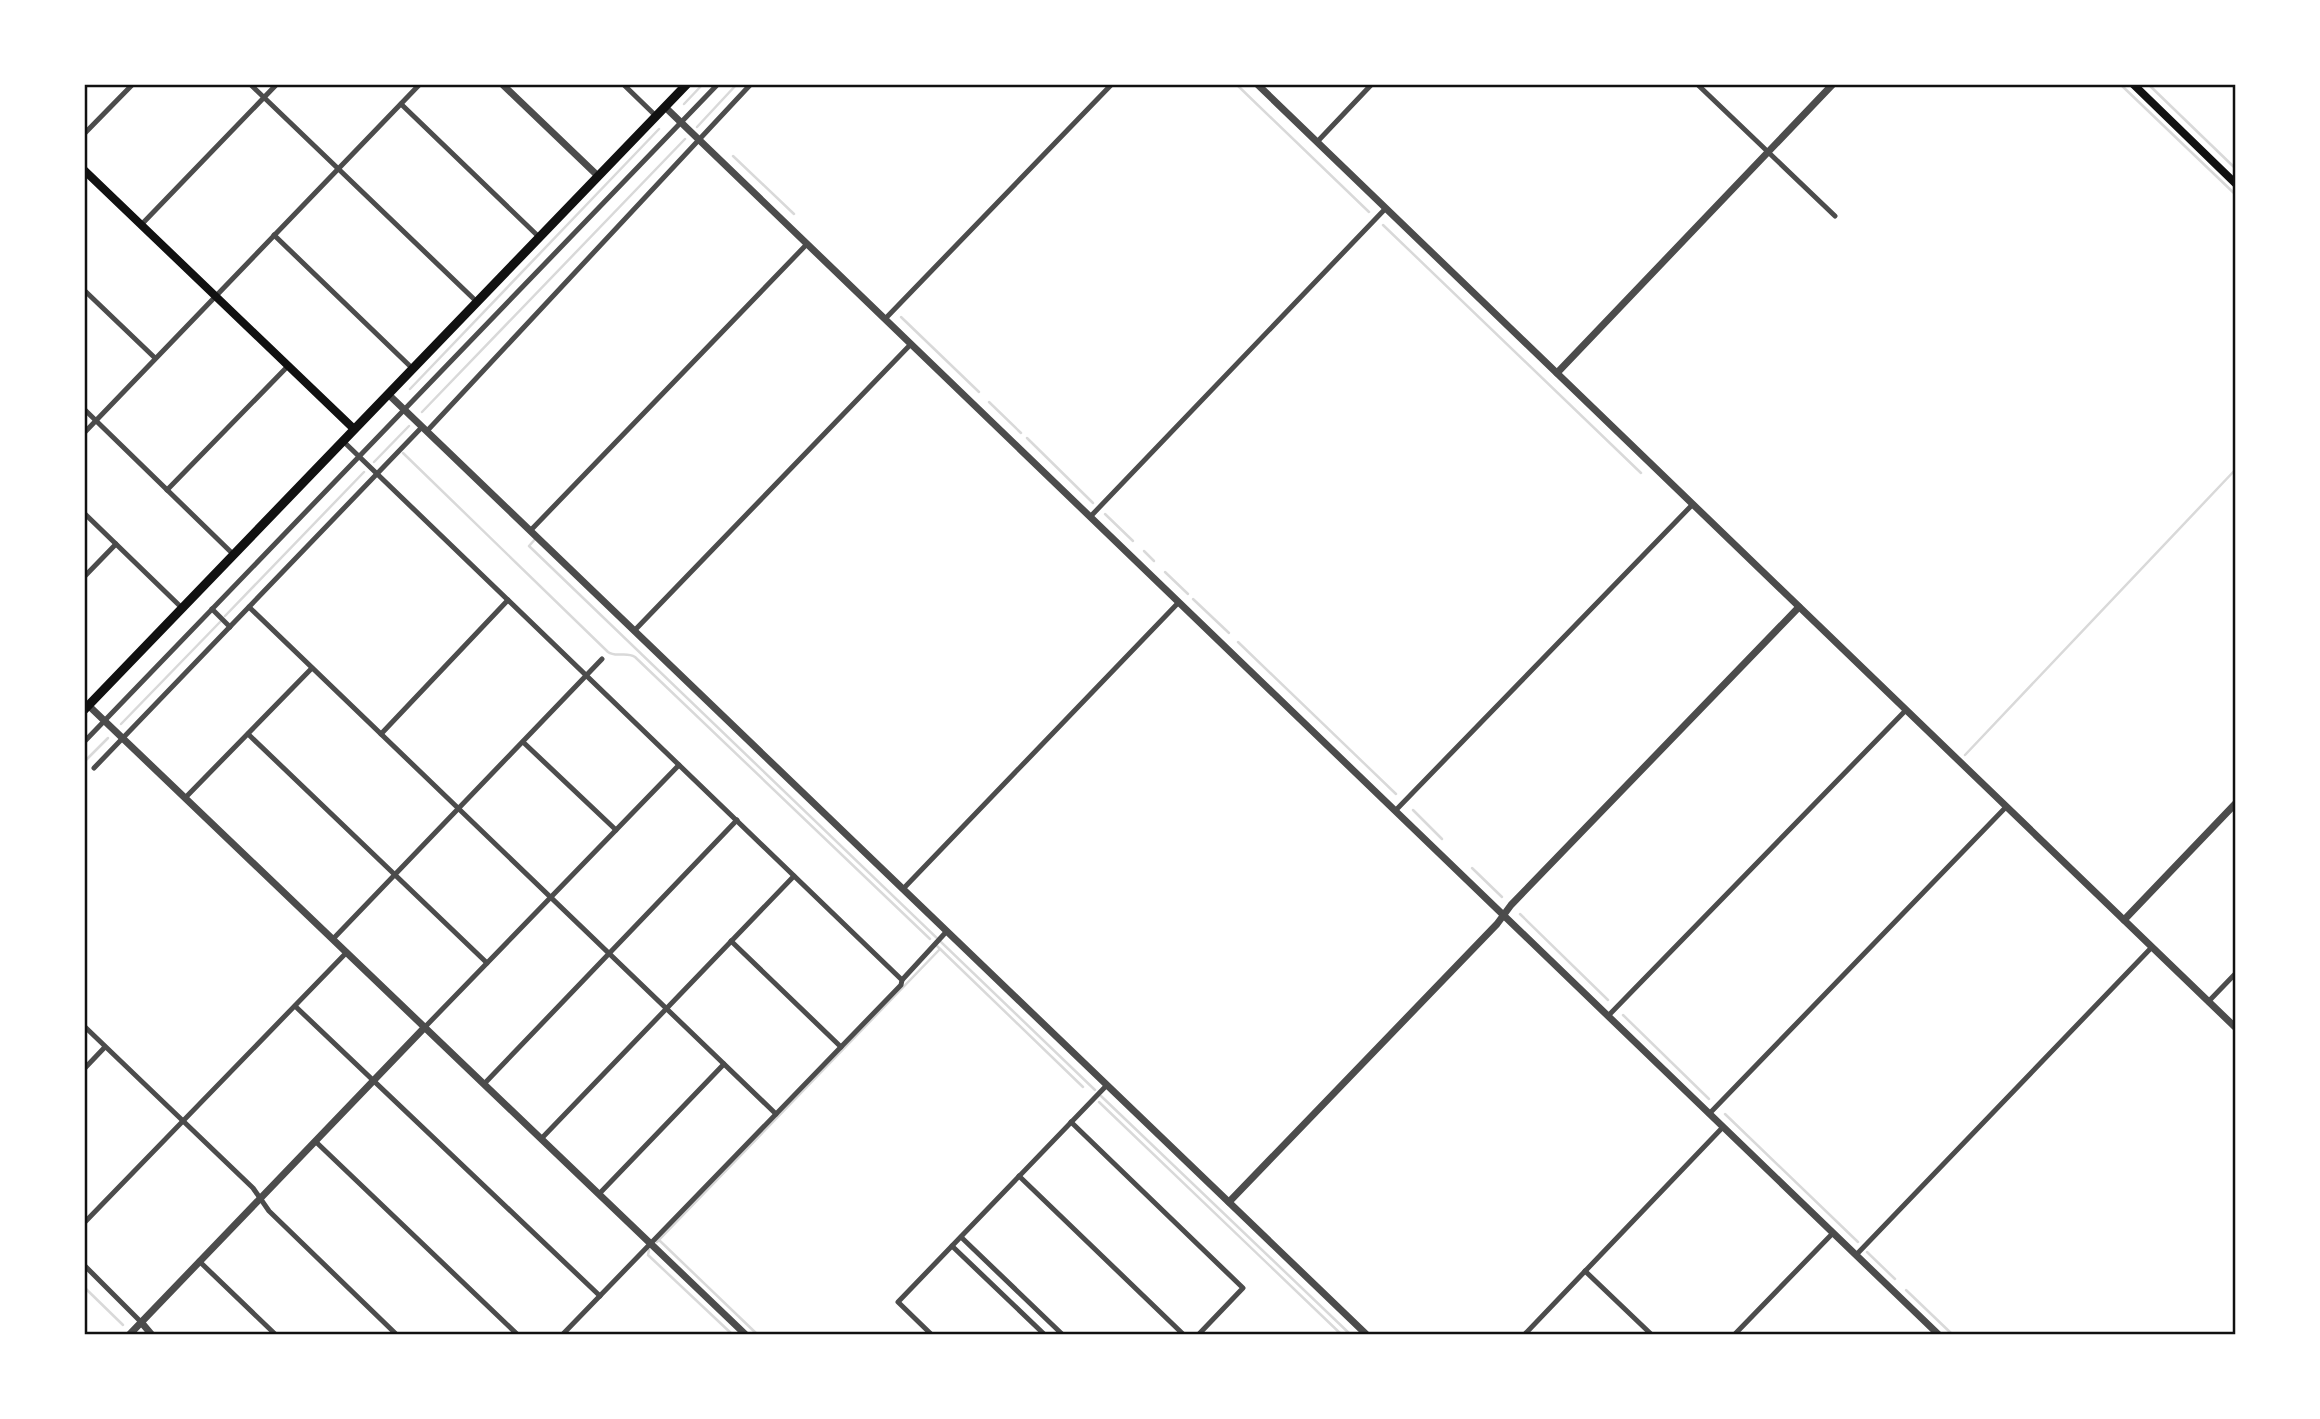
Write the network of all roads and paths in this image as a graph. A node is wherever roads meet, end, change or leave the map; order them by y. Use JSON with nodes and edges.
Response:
{"nodes":[{"id":1,"x":250,"y":84,"type":"edge"},
{"id":2,"x":276,"y":84,"type":"edge"},
{"id":3,"x":420,"y":84,"type":"edge"},
{"id":4,"x":502,"y":84,"type":"edge"},
{"id":5,"x":623,"y":84,"type":"edge"},
{"id":6,"x":687,"y":84,"type":"edge"},
{"id":7,"x":718,"y":84,"type":"edge"},
{"id":8,"x":751,"y":84,"type":"edge"},
{"id":9,"x":1112,"y":84,"type":"edge"},
{"id":10,"x":1257,"y":84,"type":"edge"},
{"id":11,"x":1372,"y":84,"type":"edge"},
{"id":12,"x":1697,"y":84,"type":"edge"},
{"id":13,"x":1833,"y":84,"type":"edge"},
{"id":14,"x":2133,"y":84,"type":"edge"},
{"id":15,"x":128,"y":86,"type":"edge"},
{"id":16,"x":264,"y":97,"type":"junction"},
{"id":17,"x":401,"y":104,"type":"junction"},
{"id":18,"x":665,"y":107,"type":"junction"},
{"id":19,"x":656,"y":116,"type":"junction"},
{"id":20,"x":681,"y":122,"type":"junction"},
{"id":21,"x":84,"y":134,"type":"edge"},
{"id":22,"x":698,"y":139,"type":"junction"},
{"id":23,"x":1317,"y":142,"type":"junction"},
{"id":24,"x":1768,"y":152,"type":"junction"},
{"id":25,"x":338,"y":169,"type":"junction"},
{"id":26,"x":84,"y":170,"type":"edge"},
{"id":27,"x":598,"y":176,"type":"junction"},
{"id":28,"x":2236,"y":184,"type":"edge"},
{"id":29,"x":1386,"y":208,"type":"junction"},
{"id":30,"x":1835,"y":216,"type":"dead end"},
{"id":31,"x":141,"y":225,"type":"junction"},
{"id":32,"x":274,"y":235,"type":"junction"},
{"id":33,"x":539,"y":237,"type":"junction"},
{"id":34,"x":807,"y":244,"type":"junction"},
{"id":35,"x":84,"y":290,"type":"edge"},
{"id":36,"x":215,"y":296,"type":"junction"},
{"id":37,"x":477,"y":302,"type":"junction"},
{"id":38,"x":885,"y":319,"type":"junction"},
{"id":39,"x":911,"y":344,"type":"junction"},
{"id":40,"x":155,"y":358,"type":"junction"},
{"id":41,"x":288,"y":366,"type":"junction"},
{"id":42,"x":413,"y":369,"type":"junction"},
{"id":43,"x":1557,"y":373,"type":"junction"},
{"id":44,"x":388,"y":394,"type":"junction"},
{"id":45,"x":84,"y":409,"type":"edge"},
{"id":46,"x":404,"y":410,"type":"junction"},
{"id":47,"x":96,"y":421,"type":"junction"},
{"id":48,"x":354,"y":429,"type":"junction"},
{"id":49,"x":425,"y":429,"type":"junction"},
{"id":50,"x":84,"y":433,"type":"edge"},
{"id":51,"x":343,"y":441,"type":"junction"},
{"id":52,"x":359,"y":457,"type":"junction"},
{"id":53,"x":377,"y":474,"type":"junction"},
{"id":54,"x":167,"y":490,"type":"junction"},
{"id":55,"x":1693,"y":504,"type":"junction"},
{"id":56,"x":84,"y":513,"type":"edge"},
{"id":57,"x":1090,"y":517,"type":"junction"},
{"id":58,"x":530,"y":531,"type":"junction"},
{"id":59,"x":116,"y":544,"type":"junction"},
{"id":60,"x":234,"y":555,"type":"junction"},
{"id":61,"x":84,"y":577,"type":"edge"},
{"id":62,"x":508,"y":600,"type":"junction"},
{"id":63,"x":1178,"y":602,"type":"junction"},
{"id":64,"x":249,"y":607,"type":"junction"},
{"id":65,"x":1799,"y":607,"type":"junction"},
{"id":66,"x":182,"y":608,"type":"junction"},
{"id":67,"x":212,"y":609,"type":"junction"},
{"id":68,"x":230,"y":626,"type":"junction"},
{"id":69,"x":634,"y":631,"type":"junction"},
{"id":70,"x":603,"y":659,"type":"dead end"},
{"id":71,"x":312,"y":667,"type":"junction"},
{"id":72,"x":587,"y":676,"type":"junction"},
{"id":73,"x":86,"y":708,"type":"edge"},
{"id":74,"x":1906,"y":709,"type":"junction"},
{"id":75,"x":105,"y":721,"type":"junction"},
{"id":76,"x":248,"y":734,"type":"junction"},
{"id":77,"x":380,"y":734,"type":"junction"},
{"id":78,"x":123,"y":738,"type":"junction"},
{"id":79,"x":84,"y":742,"type":"edge"},
{"id":80,"x":523,"y":742,"type":"junction"},
{"id":81,"x":679,"y":765,"type":"junction"},
{"id":82,"x":94,"y":768,"type":"dead end"},
{"id":83,"x":185,"y":798,"type":"junction"},
{"id":84,"x":2236,"y":803,"type":"edge"},
{"id":85,"x":2007,"y":807,"type":"junction"},
{"id":86,"x":459,"y":809,"type":"junction"},
{"id":87,"x":1395,"y":811,"type":"junction"},
{"id":88,"x":737,"y":820,"type":"junction"},
{"id":89,"x":616,"y":830,"type":"junction"},
{"id":90,"x":395,"y":874,"type":"junction"},
{"id":91,"x":794,"y":876,"type":"junction"},
{"id":92,"x":903,"y":889,"type":"junction"},
{"id":93,"x":551,"y":898,"type":"junction"},
{"id":94,"x":1503,"y":915,"type":"junction"},
{"id":95,"x":2124,"y":920,"type":"junction"},
{"id":96,"x":947,"y":931,"type":"junction"},
{"id":97,"x":333,"y":939,"type":"junction"},
{"id":98,"x":732,"y":941,"type":"junction"},
{"id":99,"x":2152,"y":947,"type":"junction"},
{"id":100,"x":346,"y":952,"type":"junction"},
{"id":101,"x":609,"y":954,"type":"junction"},
{"id":102,"x":487,"y":963,"type":"junction"},
{"id":103,"x":2236,"y":973,"type":"edge"},
{"id":104,"x":902,"y":981,"type":"junction"},
{"id":105,"x":2208,"y":1002,"type":"junction"},
{"id":106,"x":295,"y":1006,"type":"junction"},
{"id":107,"x":666,"y":1009,"type":"junction"},
{"id":108,"x":1608,"y":1016,"type":"junction"},
{"id":109,"x":84,"y":1026,"type":"edge"},
{"id":110,"x":425,"y":1027,"type":"junction"},
{"id":111,"x":2236,"y":1028,"type":"edge"},
{"id":112,"x":105,"y":1047,"type":"junction"},
{"id":113,"x":841,"y":1047,"type":"junction"},
{"id":114,"x":724,"y":1064,"type":"junction"},
{"id":115,"x":84,"y":1069,"type":"edge"},
{"id":116,"x":373,"y":1080,"type":"junction"},
{"id":117,"x":484,"y":1084,"type":"junction"},
{"id":118,"x":1107,"y":1085,"type":"junction"},
{"id":119,"x":776,"y":1114,"type":"junction"},
{"id":120,"x":1709,"y":1114,"type":"junction"},
{"id":121,"x":183,"y":1121,"type":"junction"},
{"id":122,"x":1070,"y":1122,"type":"junction"},
{"id":123,"x":1723,"y":1127,"type":"junction"},
{"id":124,"x":541,"y":1139,"type":"junction"},
{"id":125,"x":315,"y":1141,"type":"junction"},
{"id":126,"x":1019,"y":1176,"type":"junction"},
{"id":127,"x":599,"y":1194,"type":"junction"},
{"id":128,"x":260,"y":1198,"type":"junction"},
{"id":129,"x":1229,"y":1202,"type":"junction"},
{"id":130,"x":84,"y":1223,"type":"edge"},
{"id":131,"x":1833,"y":1233,"type":"junction"},
{"id":132,"x":961,"y":1237,"type":"junction"},
{"id":133,"x":651,"y":1243,"type":"junction"},
{"id":134,"x":953,"y":1246,"type":"junction"},
{"id":135,"x":1856,"y":1255,"type":"junction"},
{"id":136,"x":199,"y":1261,"type":"junction"},
{"id":137,"x":84,"y":1265,"type":"edge"},
{"id":138,"x":1585,"y":1271,"type":"junction"},
{"id":139,"x":600,"y":1296,"type":"junction"},
{"id":140,"x":141,"y":1322,"type":"junction"},
{"id":141,"x":129,"y":1335,"type":"edge"},
{"id":142,"x":152,"y":1335,"type":"edge"},
{"id":143,"x":276,"y":1335,"type":"edge"},
{"id":144,"x":397,"y":1335,"type":"edge"},
{"id":145,"x":518,"y":1335,"type":"edge"},
{"id":146,"x":562,"y":1335,"type":"edge"},
{"id":147,"x":746,"y":1335,"type":"edge"},
{"id":148,"x":932,"y":1335,"type":"edge"},
{"id":149,"x":1045,"y":1335,"type":"edge"},
{"id":150,"x":1063,"y":1335,"type":"edge"},
{"id":151,"x":1184,"y":1335,"type":"edge"},
{"id":152,"x":1198,"y":1335,"type":"edge"},
{"id":153,"x":1367,"y":1335,"type":"edge"},
{"id":154,"x":1524,"y":1335,"type":"edge"},
{"id":155,"x":1652,"y":1335,"type":"edge"},
{"id":156,"x":1734,"y":1335,"type":"edge"},
{"id":157,"x":1939,"y":1335,"type":"edge"}],
"edges":[{"from":1,"to":16,"type":"street"},
{"from":2,"to":16,"type":"street"},
{"from":3,"to":17,"type":"street"},
{"from":4,"to":27,"type":"street"},
{"from":5,"to":19,"type":"street"},
{"from":6,"to":18,"type":"main road"},
{"from":7,"to":20,"type":"street"},
{"from":8,"to":22,"type":"street"},
{"from":9,"to":38,"type":"street"},
{"from":10,"to":23,"type":"street"},
{"from":11,"to":23,"type":"street"},
{"from":12,"to":24,"type":"street"},
{"from":13,"to":24,"type":"street"},
{"from":14,"to":28,"type":"main road"},
{"from":15,"to":21,"type":"street"},
{"from":16,"to":25,"type":"street"},
{"from":16,"to":31,"type":"street"},
{"from":17,"to":25,"type":"street"},
{"from":17,"to":33,"type":"street"},
{"from":18,"to":19,"type":"main road"},
{"from":18,"to":20,"type":"street"},
{"from":19,"to":27,"type":"main road"},
{"from":20,"to":22,"type":"street"},
{"from":20,"to":46,"type":"street"},
{"from":22,"to":34,"type":"street"},
{"from":22,"to":49,"type":"street"},
{"from":23,"to":29,"type":"street"},
{"from":24,"to":30,"type":"street"},
{"from":24,"to":43,"type":"street"},
{"from":25,"to":32,"type":"street"},
{"from":25,"to":37,"type":"street"},
{"from":26,"to":31,"type":"main road"},
{"from":27,"to":33,"type":"main road"},
{"from":29,"to":43,"type":"street"},
{"from":29,"to":57,"type":"street"},
{"from":31,"to":36,"type":"main road"},
{"from":32,"to":36,"type":"street"},
{"from":32,"to":42,"type":"street"},
{"from":33,"to":37,"type":"main road"},
{"from":34,"to":38,"type":"street"},
{"from":34,"to":58,"type":"street"},
{"from":35,"to":40,"type":"street"},
{"from":36,"to":40,"type":"street"},
{"from":36,"to":41,"type":"main road"},
{"from":37,"to":42,"type":"main road"},
{"from":38,"to":39,"type":"street"},
{"from":39,"to":57,"type":"street"},
{"from":39,"to":69,"type":"street"},
{"from":40,"to":47,"type":"street"},
{"from":41,"to":48,"type":"main road"},
{"from":41,"to":54,"type":"street"},
{"from":42,"to":44,"type":"main road"},
{"from":43,"to":55,"type":"street"},
{"from":44,"to":46,"type":"street"},
{"from":44,"to":48,"type":"main road"},
{"from":45,"to":47,"type":"street"},
{"from":46,"to":49,"type":"street"},
{"from":46,"to":52,"type":"street"},
{"from":47,"to":50,"type":"street"},
{"from":47,"to":54,"type":"street"},
{"from":48,"to":51,"type":"main road"},
{"from":49,"to":53,"type":"street"},
{"from":49,"to":58,"type":"street"},
{"from":51,"to":52,"type":"street"},
{"from":51,"to":60,"type":"main road"},
{"from":52,"to":53,"type":"street"},
{"from":52,"to":67,"type":"street"},
{"from":53,"to":62,"type":"street"},
{"from":53,"to":64,"type":"street"},
{"from":54,"to":60,"type":"street"},
{"from":55,"to":65,"type":"street"},
{"from":55,"to":87,"type":"street"},
{"from":56,"to":59,"type":"street"},
{"from":57,"to":63,"type":"street"},
{"from":58,"to":69,"type":"street"},
{"from":59,"to":61,"type":"street"},
{"from":59,"to":66,"type":"street"},
{"from":60,"to":66,"type":"main road"},
{"from":62,"to":72,"type":"street"},
{"from":62,"to":77,"type":"street"},
{"from":63,"to":87,"type":"street"},
{"from":63,"to":92,"type":"street"},
{"from":64,"to":68,"type":"street"},
{"from":64,"to":71,"type":"street"},
{"from":65,"to":74,"type":"street"},
{"from":65,"to":94,"type":"street"},
{"from":66,"to":73,"type":"main road"},
{"from":67,"to":68,"type":"street"},
{"from":67,"to":75,"type":"street"},
{"from":68,"to":78,"type":"street"},
{"from":69,"to":92,"type":"street"},
{"from":70,"to":72,"type":"street"},
{"from":71,"to":76,"type":"street"},
{"from":71,"to":77,"type":"street"},
{"from":72,"to":80,"type":"street"},
{"from":72,"to":81,"type":"street"},
{"from":73,"to":75,"type":"street"},
{"from":74,"to":85,"type":"street"},
{"from":74,"to":108,"type":"street"},
{"from":75,"to":78,"type":"street"},
{"from":75,"to":79,"type":"street"},
{"from":76,"to":83,"type":"street"},
{"from":76,"to":90,"type":"street"},
{"from":77,"to":86,"type":"street"},
{"from":78,"to":82,"type":"street"},
{"from":78,"to":83,"type":"street"},
{"from":80,"to":86,"type":"street"},
{"from":80,"to":89,"type":"street"},
{"from":81,"to":88,"type":"street"},
{"from":81,"to":89,"type":"street"},
{"from":83,"to":97,"type":"street"},
{"from":84,"to":95,"type":"street"},
{"from":85,"to":95,"type":"street"},
{"from":85,"to":120,"type":"street"},
{"from":86,"to":90,"type":"street"},
{"from":86,"to":93,"type":"street"},
{"from":87,"to":94,"type":"street"},
{"from":88,"to":91,"type":"street"},
{"from":88,"to":101,"type":"street"},
{"from":89,"to":93,"type":"street"},
{"from":90,"to":97,"type":"street"},
{"from":90,"to":102,"type":"street"},
{"from":91,"to":98,"type":"street"},
{"from":91,"to":104,"type":"street"},
{"from":92,"to":96,"type":"street"},
{"from":93,"to":101,"type":"street"},
{"from":93,"to":102,"type":"street"},
{"from":94,"to":108,"type":"street"},
{"from":94,"to":129,"type":"street"},
{"from":95,"to":99,"type":"street"},
{"from":96,"to":104,"type":"street"},
{"from":96,"to":118,"type":"street"},
{"from":97,"to":100,"type":"street"},
{"from":98,"to":107,"type":"street"},
{"from":98,"to":113,"type":"street"},
{"from":99,"to":105,"type":"street"},
{"from":99,"to":135,"type":"street"},
{"from":100,"to":106,"type":"street"},
{"from":100,"to":110,"type":"street"},
{"from":101,"to":107,"type":"street"},
{"from":101,"to":117,"type":"street"},
{"from":102,"to":110,"type":"street"},
{"from":103,"to":105,"type":"street"},
{"from":104,"to":113,"type":"street"},
{"from":105,"to":111,"type":"street"},
{"from":106,"to":116,"type":"street"},
{"from":106,"to":121,"type":"street"},
{"from":107,"to":114,"type":"street"},
{"from":107,"to":124,"type":"street"},
{"from":108,"to":120,"type":"street"},
{"from":109,"to":112,"type":"street"},
{"from":110,"to":116,"type":"street"},
{"from":110,"to":117,"type":"street"},
{"from":112,"to":115,"type":"street"},
{"from":112,"to":121,"type":"street"},
{"from":113,"to":119,"type":"street"},
{"from":114,"to":119,"type":"street"},
{"from":114,"to":127,"type":"street"},
{"from":116,"to":125,"type":"street"},
{"from":116,"to":139,"type":"street"},
{"from":117,"to":124,"type":"street"},
{"from":118,"to":122,"type":"street"},
{"from":118,"to":129,"type":"street"},
{"from":119,"to":133,"type":"street"},
{"from":120,"to":123,"type":"street"},
{"from":121,"to":128,"type":"street"},
{"from":121,"to":130,"type":"street"},
{"from":122,"to":126,"type":"street"},
{"from":122,"to":152,"type":"street"},
{"from":123,"to":131,"type":"street"},
{"from":123,"to":138,"type":"street"},
{"from":124,"to":127,"type":"street"},
{"from":125,"to":128,"type":"street"},
{"from":125,"to":145,"type":"street"},
{"from":126,"to":132,"type":"street"},
{"from":126,"to":151,"type":"street"},
{"from":127,"to":133,"type":"street"},
{"from":128,"to":136,"type":"street"},
{"from":128,"to":144,"type":"street"},
{"from":129,"to":153,"type":"street"},
{"from":131,"to":135,"type":"street"},
{"from":131,"to":156,"type":"street"},
{"from":132,"to":134,"type":"street"},
{"from":132,"to":150,"type":"street"},
{"from":133,"to":139,"type":"street"},
{"from":133,"to":147,"type":"street"},
{"from":134,"to":148,"type":"street"},
{"from":134,"to":149,"type":"street"},
{"from":135,"to":157,"type":"street"},
{"from":136,"to":140,"type":"street"},
{"from":136,"to":143,"type":"street"},
{"from":137,"to":140,"type":"street"},
{"from":138,"to":154,"type":"street"},
{"from":138,"to":155,"type":"street"},
{"from":139,"to":146,"type":"street"},
{"from":140,"to":141,"type":"street"},
{"from":140,"to":142,"type":"street"}]}
